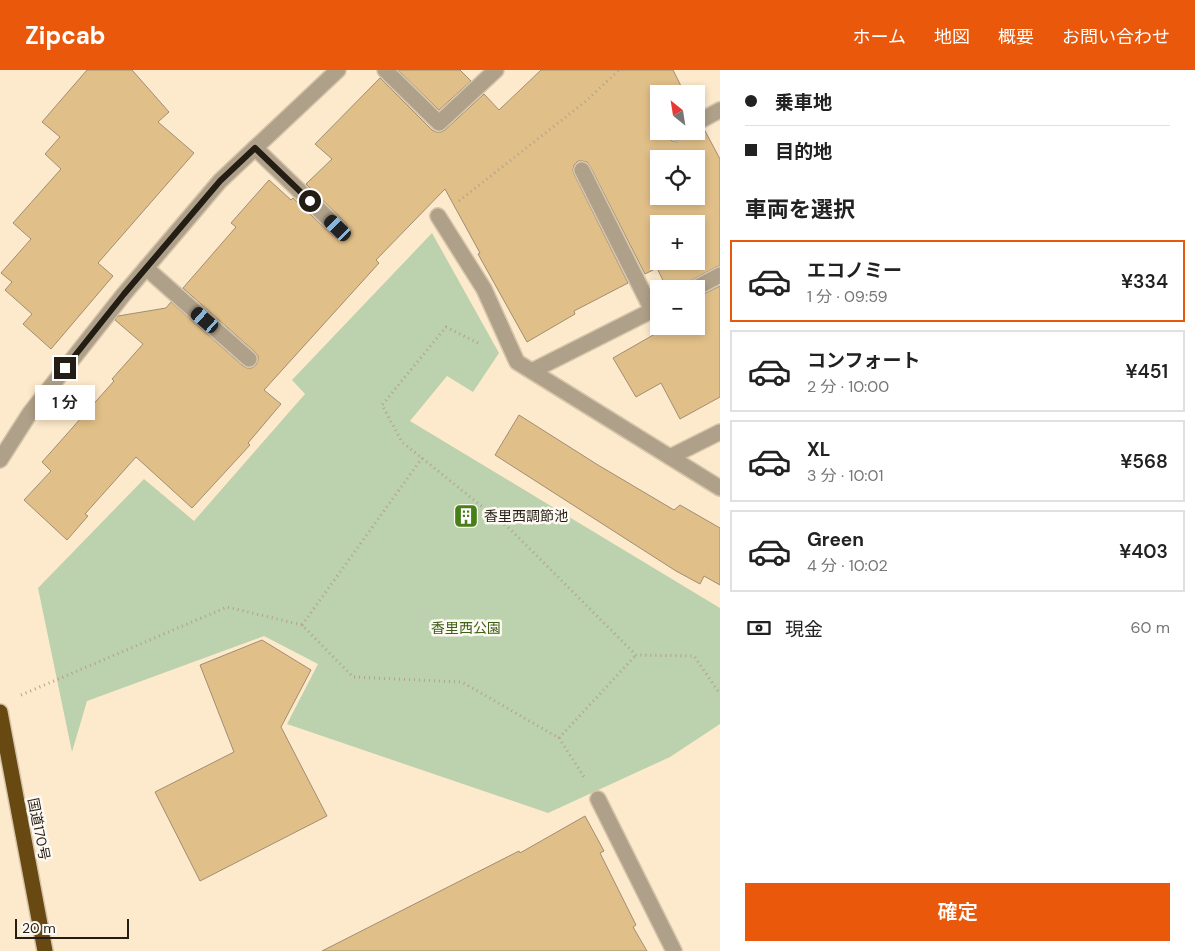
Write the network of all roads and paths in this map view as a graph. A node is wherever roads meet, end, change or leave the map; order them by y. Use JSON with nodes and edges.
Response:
{"nodes":[{"id":1,"x":338,"y":70,"type":"edge"},
{"id":2,"x":385,"y":70,"type":"edge"},
{"id":3,"x":496,"y":70,"type":"edge"},
{"id":4,"x":619,"y":70,"type":"edge"},
{"id":5,"x":720,"y":110,"type":"edge"},
{"id":6,"x":705,"y":118,"type":"edge"},
{"id":7,"x":255,"y":148,"type":"junction"},
{"id":8,"x":582,"y":170,"type":"dead end"},
{"id":9,"x":438,"y":216,"type":"joint"},
{"id":10,"x":338,"y":228,"type":"dead end"},
{"id":11,"x":146,"y":268,"type":"junction"},
{"id":12,"x":720,"y":276,"type":"edge"},
{"id":13,"x":705,"y":284,"type":"edge"},
{"id":14,"x":650,"y":299,"type":"edge"},
{"id":15,"x":650,"y":312,"type":"edge"},
{"id":16,"x":249,"y":359,"type":"dead end"},
{"id":17,"x":517,"y":362,"type":"junction"},
{"id":18,"x":532,"y":371,"type":"junction"},
{"id":19,"x":720,"y":432,"type":"edge"},
{"id":20,"x":670,"y":457,"type":"junction"},
{"id":21,"x":422,"y":458,"type":"junction"},
{"id":22,"x":0,"y":460,"type":"edge"},
{"id":23,"x":720,"y":488,"type":"edge"},
{"id":24,"x":302,"y":625,"type":"junction"},
{"id":25,"x":636,"y":655,"type":"junction"},
{"id":26,"x":720,"y":694,"type":"edge"},
{"id":27,"x":18,"y":697,"type":"dead end"},
{"id":28,"x":0,"y":712,"type":"edge"},
{"id":29,"x":558,"y":738,"type":"junction"},
{"id":30,"x":598,"y":799,"type":"joint"},
{"id":31,"x":46,"y":951,"type":"edge"},
{"id":32,"x":674,"y":951,"type":"edge"}],
"edges":[{"from":1,"to":7,"type":"street"},
{"from":2,"to":3,"type":"street"},
{"from":4,"to":9,"type":"path"},
{"from":5,"to":6,"type":"street"},
{"from":7,"to":10,"type":"street"},
{"from":7,"to":11,"type":"street"},
{"from":8,"to":14,"type":"street"},
{"from":9,"to":17,"type":"street"},
{"from":11,"to":16,"type":"street"},
{"from":11,"to":22,"type":"street"},
{"from":12,"to":13,"type":"street"},
{"from":15,"to":18,"type":"street"},
{"from":17,"to":18,"type":"street"},
{"from":17,"to":21,"type":"path"},
{"from":18,"to":20,"type":"street"},
{"from":19,"to":20,"type":"street"},
{"from":20,"to":23,"type":"street"},
{"from":21,"to":24,"type":"path"},
{"from":21,"to":25,"type":"path"},
{"from":24,"to":27,"type":"path"},
{"from":24,"to":29,"type":"path"},
{"from":25,"to":26,"type":"path"},
{"from":25,"to":29,"type":"path"},
{"from":28,"to":31,"type":"highway","name":"国道170号"},
{"from":29,"to":30,"type":"path"},
{"from":30,"to":32,"type":"street"}]}
